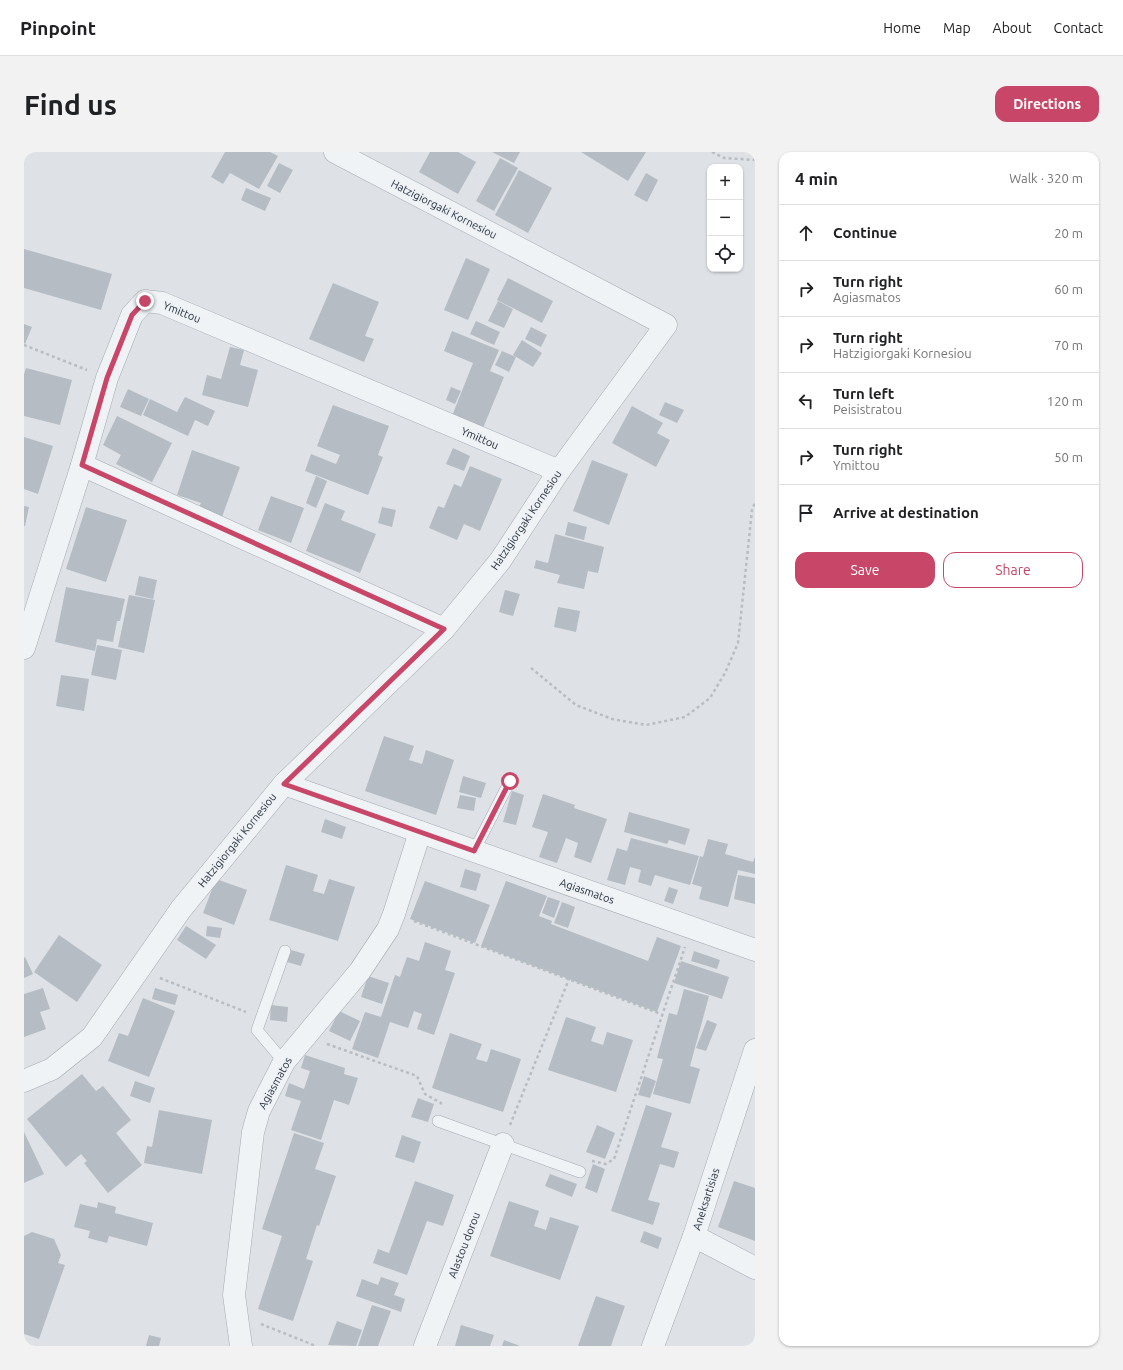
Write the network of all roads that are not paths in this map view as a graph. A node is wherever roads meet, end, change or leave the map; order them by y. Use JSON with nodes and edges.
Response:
{"nodes":[{"id":1,"x":335,"y":152,"type":"edge"},
{"id":2,"x":82,"y":465,"type":"junction"},
{"id":3,"x":559,"y":472,"type":"junction"},
{"id":4,"x":444,"y":629,"type":"junction"},
{"id":5,"x":24,"y":648,"type":"edge"},
{"id":6,"x":510,"y":781,"type":"dead end"},
{"id":7,"x":284,"y":784,"type":"junction"},
{"id":8,"x":420,"y":832,"type":"junction"},
{"id":9,"x":474,"y":851,"type":"junction"},
{"id":10,"x":755,"y":950,"type":"edge"},
{"id":11,"x":285,"y":951,"type":"dead end"},
{"id":12,"x":755,"y":1050,"type":"edge"},
{"id":13,"x":284,"y":1062,"type":"junction"},
{"id":14,"x":24,"y":1082,"type":"edge"},
{"id":15,"x":438,"y":1121,"type":"road end"},
{"id":16,"x":503,"y":1144,"type":"junction"},
{"id":17,"x":580,"y":1172,"type":"road end"},
{"id":18,"x":694,"y":1236,"type":"junction"},
{"id":19,"x":755,"y":1268,"type":"edge"},
{"id":20,"x":241,"y":1346,"type":"edge"},
{"id":21,"x":425,"y":1346,"type":"edge"},
{"id":22,"x":653,"y":1346,"type":"edge"}],
"edges":[{"from":1,"to":3,"type":"street","name":"Hatzigiorgaki Kornesiou"},
{"from":2,"to":3,"type":"street","name":"Ymittou"},
{"from":2,"to":4,"type":"street"},
{"from":2,"to":5,"type":"street","name":"Ymittou"},
{"from":3,"to":4,"type":"street","name":"Hatzigiorgaki Kornesiou"},
{"from":4,"to":7,"type":"street","name":"Hatzigiorgaki Kornesiou"},
{"from":6,"to":9,"type":"lane"},
{"from":7,"to":8,"type":"street","name":"Agiasmatos"},
{"from":7,"to":14,"type":"street","name":"Hatzigiorgaki Kornesiou"},
{"from":8,"to":9,"type":"street","name":"Agiasmatos"},
{"from":8,"to":13,"type":"street","name":"Agiasmatos"},
{"from":9,"to":10,"type":"street","name":"Agiasmatos"},
{"from":11,"to":13,"type":"lane"},
{"from":12,"to":18,"type":"street","name":"Aneksartisias"},
{"from":13,"to":20,"type":"street","name":"Agiasmatos"},
{"from":15,"to":16,"type":"lane"},
{"from":16,"to":17,"type":"lane"},
{"from":16,"to":21,"type":"street","name":"Alastou dorou"},
{"from":18,"to":19,"type":"street"},
{"from":18,"to":22,"type":"street","name":"Aneksartisias"}]}
